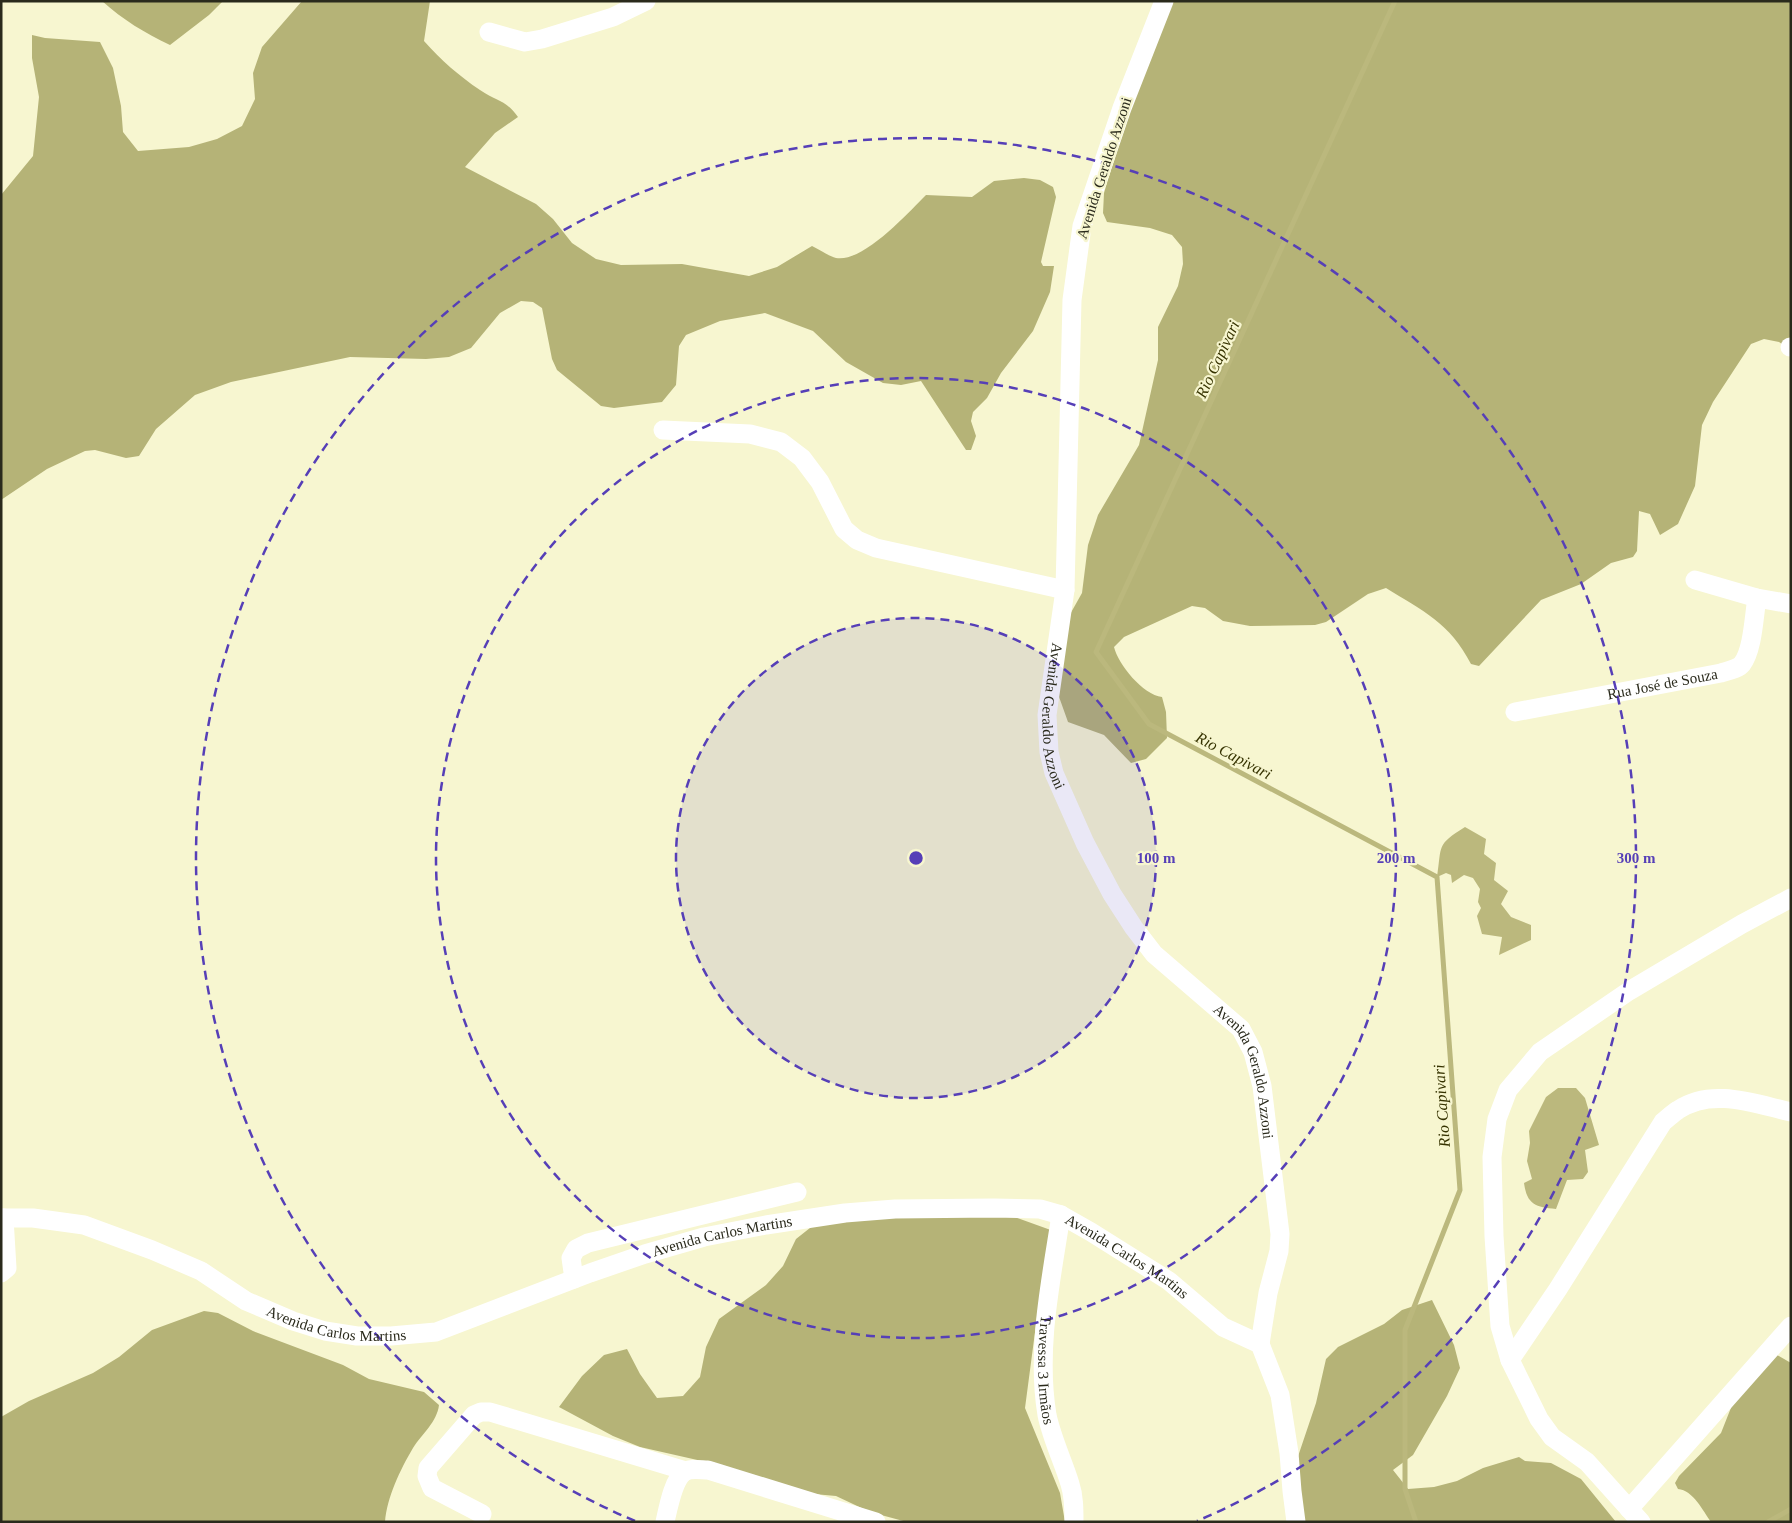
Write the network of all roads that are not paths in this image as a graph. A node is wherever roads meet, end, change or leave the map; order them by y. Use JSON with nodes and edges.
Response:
{"nodes":[{"id":1,"x":646,"y":1,"type":"edge"},
{"id":2,"x":1164,"y":1,"type":"edge"},
{"id":3,"x":489,"y":32,"type":"dead end"},
{"id":4,"x":663,"y":430,"type":"dead end"},
{"id":5,"x":1695,"y":580,"type":"dead end"},
{"id":6,"x":1065,"y":590,"type":"junction"},
{"id":7,"x":1757,"y":598,"type":"junction"},
{"id":8,"x":1791,"y":604,"type":"edge"},
{"id":9,"x":1515,"y":712,"type":"dead end"},
{"id":10,"x":1791,"y":898,"type":"edge"},
{"id":11,"x":1791,"y":1112,"type":"edge"},
{"id":12,"x":797,"y":1192,"type":"dead end"},
{"id":13,"x":1061,"y":1215,"type":"junction"},
{"id":14,"x":3,"y":1218,"type":"edge"},
{"id":15,"x":1,"y":1273,"type":"edge"},
{"id":16,"x":574,"y":1279,"type":"junction"},
{"id":17,"x":1791,"y":1326,"type":"edge"},
{"id":18,"x":1260,"y":1344,"type":"junction"},
{"id":19,"x":1510,"y":1360,"type":"junction"},
{"id":20,"x":686,"y":1471,"type":"junction"},
{"id":21,"x":482,"y":1514,"type":"dead end"},
{"id":22,"x":1635,"y":1515,"type":"edge"},
{"id":23,"x":665,"y":1522,"type":"edge"},
{"id":24,"x":876,"y":1522,"type":"edge"},
{"id":25,"x":1074,"y":1522,"type":"edge"},
{"id":26,"x":1296,"y":1522,"type":"edge"}],
"edges":[{"from":1,"to":3,"type":"street"},
{"from":2,"to":6,"type":"street","name":"Avenida Geraldo Azzoni"},
{"from":4,"to":6,"type":"street"},
{"from":5,"to":7,"type":"street"},
{"from":6,"to":18,"type":"street","name":"Avenida Geraldo Azzoni"},
{"from":7,"to":8,"type":"street"},
{"from":7,"to":9,"type":"street","name":"Rua José de Souza"},
{"from":10,"to":19,"type":"street"},
{"from":11,"to":19,"type":"street"},
{"from":12,"to":16,"type":"street"},
{"from":13,"to":16,"type":"street","name":"Avenida Carlos Martins"},
{"from":13,"to":18,"type":"street","name":"Avenida Carlos Martins"},
{"from":13,"to":25,"type":"street","name":"Travessa 3 Irmãos"},
{"from":14,"to":15,"type":"street"},
{"from":14,"to":16,"type":"street","name":"Avenida Carlos Martins"},
{"from":17,"to":22,"type":"street"},
{"from":18,"to":26,"type":"street"},
{"from":19,"to":22,"type":"street"},
{"from":20,"to":21,"type":"street"},
{"from":20,"to":23,"type":"street"},
{"from":20,"to":24,"type":"street"}]}
